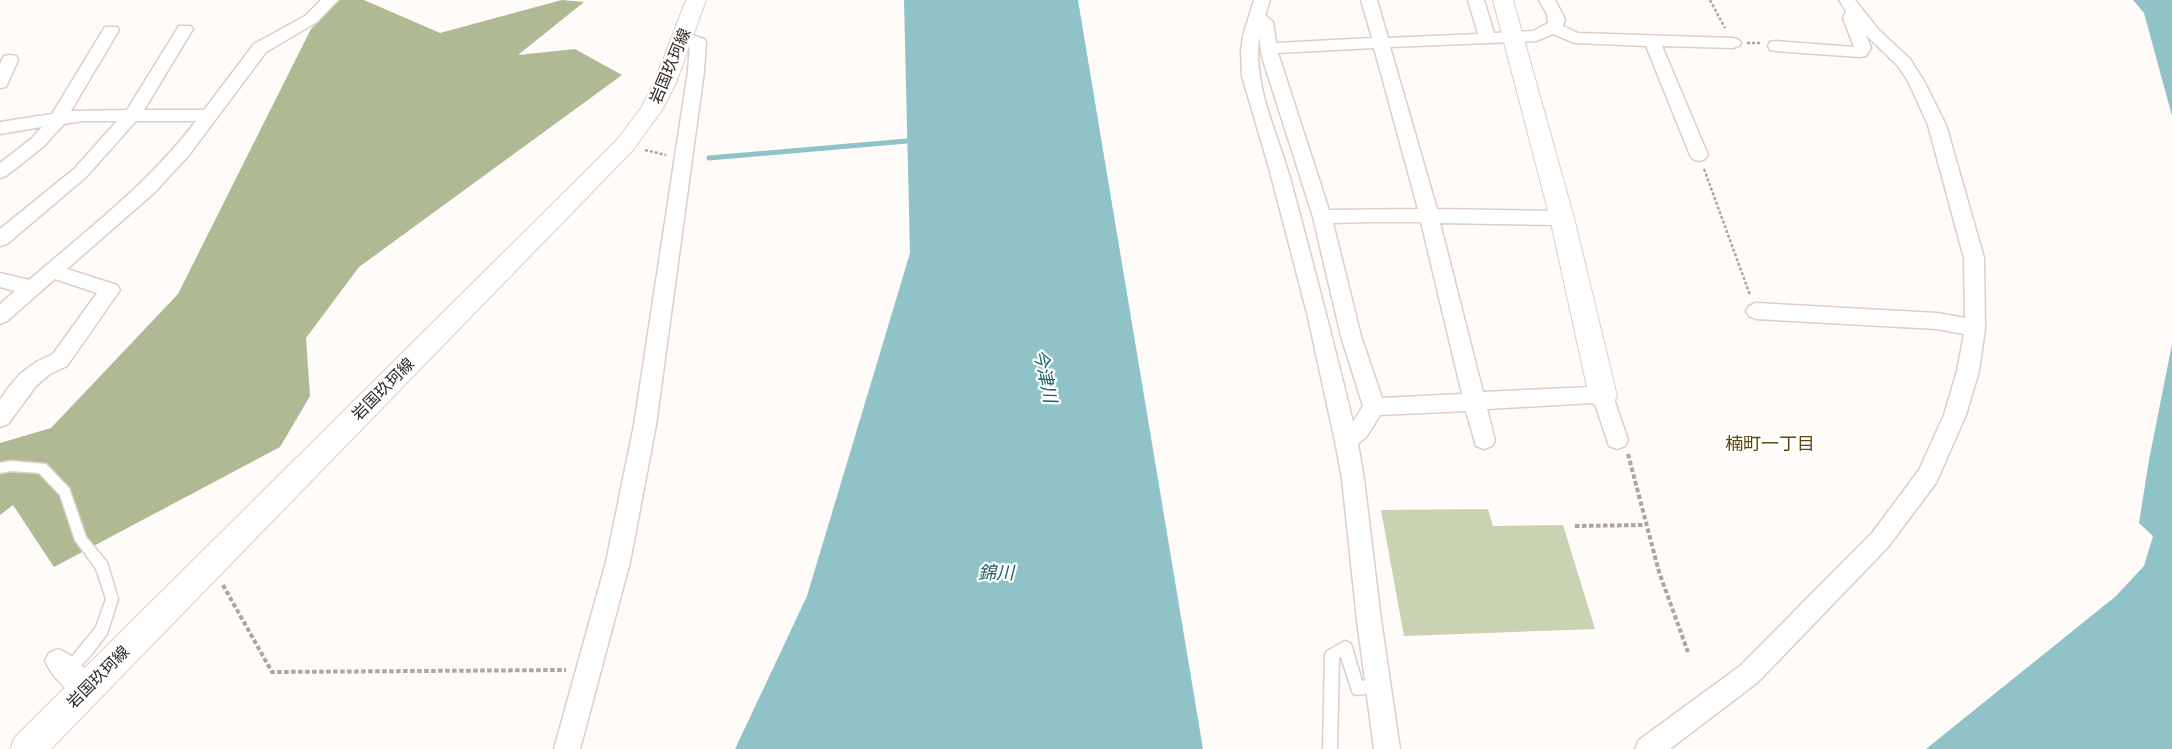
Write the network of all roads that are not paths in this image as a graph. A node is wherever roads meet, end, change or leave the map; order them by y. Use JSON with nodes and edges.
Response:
{"nodes":[{"id":1,"x":330,"y":0,"type":"edge"},
{"id":2,"x":696,"y":0,"type":"edge"},
{"id":3,"x":1369,"y":0,"type":"edge"},
{"id":4,"x":1476,"y":0,"type":"edge"},
{"id":5,"x":1503,"y":0,"type":"edge"},
{"id":6,"x":1547,"y":0,"type":"edge"},
{"id":7,"x":1850,"y":5,"type":"edge"},
{"id":8,"x":1260,"y":9,"type":"edge"},
{"id":9,"x":185,"y":29,"type":"dead end"},
{"id":10,"x":1555,"y":29,"type":"junction"},
{"id":11,"x":111,"y":30,"type":"dead end"},
{"id":12,"x":1514,"y":36,"type":"junction"},
{"id":13,"x":683,"y":37,"type":"junction"},
{"id":14,"x":1487,"y":37,"type":"junction"},
{"id":15,"x":1652,"y":41,"type":"junction"},
{"id":16,"x":1732,"y":43,"type":"road end"},
{"id":17,"x":1381,"y":44,"type":"junction"},
{"id":18,"x":1776,"y":46,"type":"road end"},
{"id":19,"x":1268,"y":48,"type":"junction"},
{"id":20,"x":10,"y":60,"type":"dead end"},
{"id":21,"x":0,"y":83,"type":"edge"},
{"id":22,"x":132,"y":115,"type":"junction"},
{"id":23,"x":210,"y":116,"type":"junction"},
{"id":24,"x":59,"y":119,"type":"junction"},
{"id":25,"x":0,"y":128,"type":"edge"},
{"id":26,"x":1699,"y":155,"type":"road end"},
{"id":27,"x":0,"y":172,"type":"edge"},
{"id":28,"x":1429,"y":216,"type":"junction"},
{"id":29,"x":1322,"y":217,"type":"junction"},
{"id":30,"x":1562,"y":218,"type":"junction"},
{"id":31,"x":0,"y":239,"type":"edge"},
{"id":32,"x":52,"y":271,"type":"junction"},
{"id":33,"x":0,"y":280,"type":"edge"},
{"id":34,"x":31,"y":288,"type":"junction"},
{"id":35,"x":1756,"y":311,"type":"road end"},
{"id":36,"x":0,"y":316,"type":"edge"},
{"id":37,"x":1975,"y":328,"type":"junction"},
{"id":38,"x":1603,"y":396,"type":"junction"},
{"id":39,"x":1474,"y":402,"type":"junction"},
{"id":40,"x":1374,"y":407,"type":"junction"},
{"id":41,"x":0,"y":418,"type":"edge"},
{"id":42,"x":1484,"y":440,"type":"dead end"},
{"id":43,"x":1617,"y":440,"type":"road end"},
{"id":44,"x":1346,"y":441,"type":"junction"},
{"id":45,"x":0,"y":468,"type":"edge"},
{"id":46,"x":70,"y":673,"type":"junction"},
{"id":47,"x":1378,"y":683,"type":"junction"},
{"id":48,"x":27,"y":749,"type":"edge"},
{"id":49,"x":567,"y":749,"type":"edge"},
{"id":50,"x":1330,"y":749,"type":"edge"},
{"id":51,"x":1387,"y":749,"type":"edge"},
{"id":52,"x":1648,"y":749,"type":"edge"}],
"edges":[{"from":1,"to":23,"type":"street"},
{"from":2,"to":13,"type":"main road","name":"岩国玖珂線"},
{"from":3,"to":17,"type":"street"},
{"from":4,"to":14,"type":"street"},
{"from":5,"to":12,"type":"main road"},
{"from":6,"to":10,"type":"street"},
{"from":7,"to":18,"type":"street"},
{"from":7,"to":37,"type":"street"},
{"from":8,"to":19,"type":"street"},
{"from":8,"to":44,"type":"street"},
{"from":9,"to":22,"type":"street"},
{"from":10,"to":12,"type":"street"},
{"from":10,"to":15,"type":"street"},
{"from":11,"to":24,"type":"street"},
{"from":12,"to":14,"type":"street"},
{"from":12,"to":30,"type":"main road"},
{"from":13,"to":46,"type":"main road","name":"岩国玖珂線"},
{"from":13,"to":49,"type":"street"},
{"from":14,"to":17,"type":"street"},
{"from":15,"to":16,"type":"street"},
{"from":15,"to":26,"type":"street"},
{"from":17,"to":19,"type":"street"},
{"from":17,"to":28,"type":"street"},
{"from":19,"to":29,"type":"street"},
{"from":20,"to":21,"type":"street"},
{"from":22,"to":23,"type":"street"},
{"from":22,"to":24,"type":"street"},
{"from":22,"to":31,"type":"street"},
{"from":23,"to":32,"type":"street"},
{"from":24,"to":25,"type":"street"},
{"from":24,"to":27,"type":"street"},
{"from":28,"to":29,"type":"street"},
{"from":28,"to":30,"type":"street"},
{"from":28,"to":39,"type":"street"},
{"from":29,"to":40,"type":"street"},
{"from":30,"to":38,"type":"main road"},
{"from":32,"to":34,"type":"street"},
{"from":32,"to":41,"type":"street"},
{"from":33,"to":34,"type":"street"},
{"from":34,"to":36,"type":"street"},
{"from":35,"to":37,"type":"street"},
{"from":37,"to":52,"type":"street"},
{"from":38,"to":39,"type":"street"},
{"from":38,"to":43,"type":"street"},
{"from":39,"to":40,"type":"street"},
{"from":39,"to":42,"type":"street"},
{"from":40,"to":44,"type":"street"},
{"from":44,"to":47,"type":"street"},
{"from":45,"to":46,"type":"lane"},
{"from":46,"to":48,"type":"main road","name":"岩国玖珂線"},
{"from":47,"to":50,"type":"lane"},
{"from":47,"to":51,"type":"street"}]}
